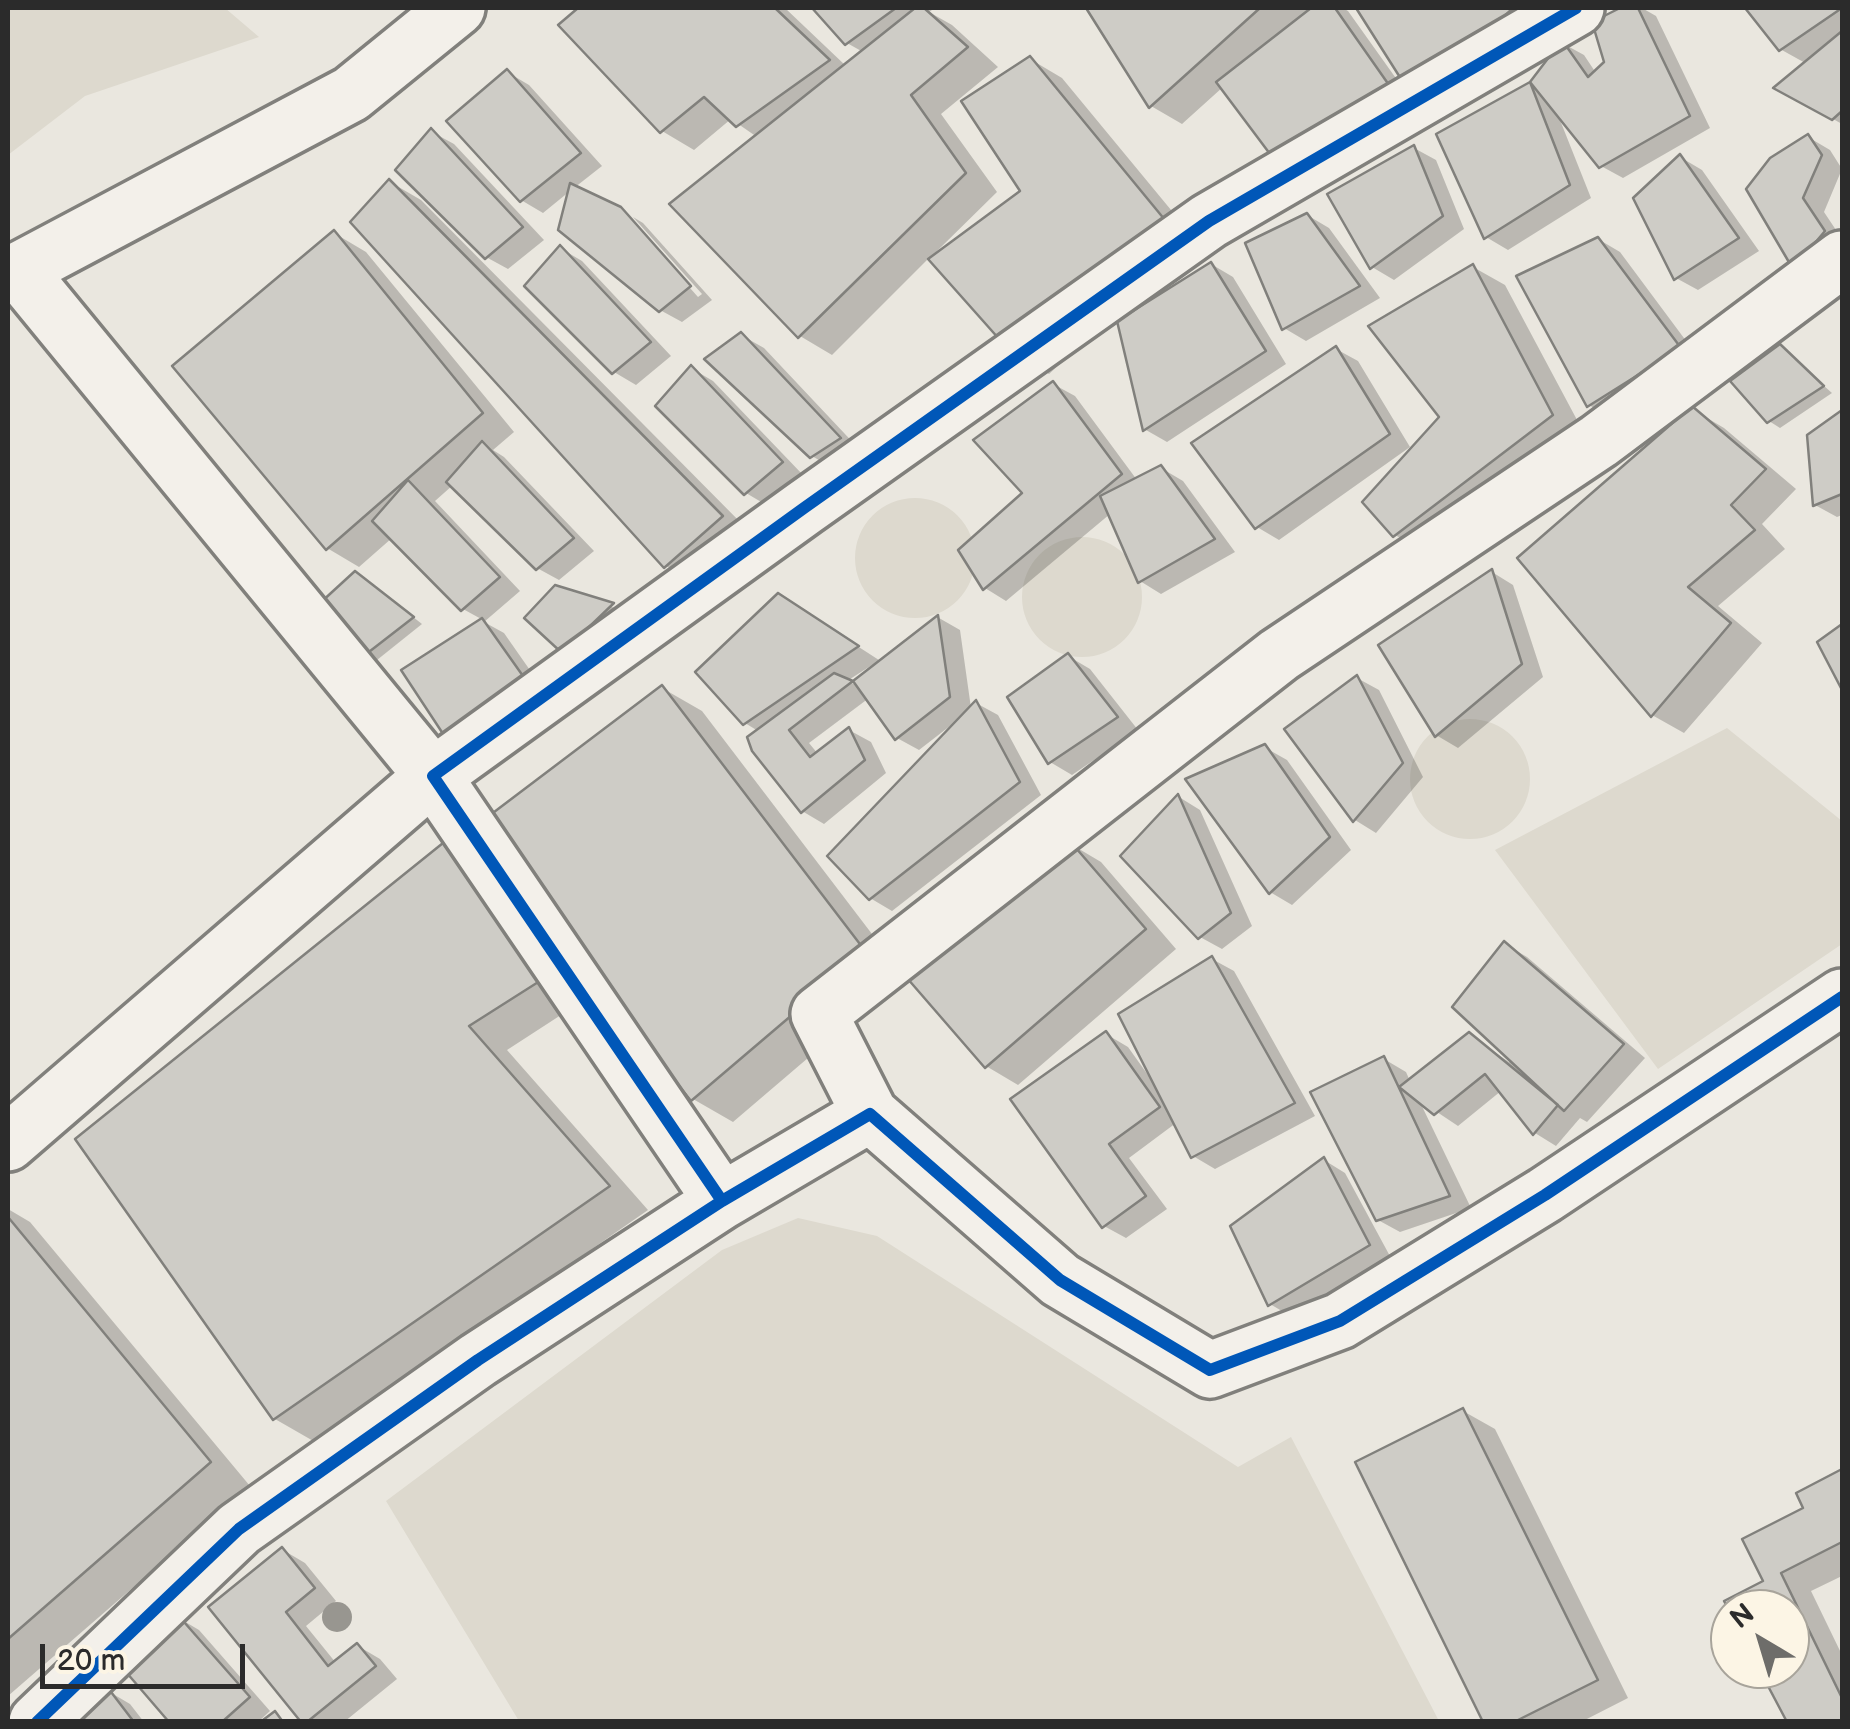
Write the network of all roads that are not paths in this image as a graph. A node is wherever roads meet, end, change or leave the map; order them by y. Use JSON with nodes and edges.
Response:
{"nodes":[{"id":1,"x":456,"y":8,"type":"edge"},
{"id":2,"x":1576,"y":8,"type":"edge"},
{"id":3,"x":1842,"y":258,"type":"edge"},
{"id":4,"x":13,"y":273,"type":"edge"},
{"id":5,"x":433,"y":776,"type":"junction"},
{"id":6,"x":1842,"y":997,"type":"edge"},
{"id":7,"x":870,"y":1114,"type":"junction"},
{"id":8,"x":8,"y":1143,"type":"edge"},
{"id":9,"x":722,"y":1201,"type":"junction"},
{"id":10,"x":37,"y":1722,"type":"edge"}],
"edges":[{"from":1,"to":4,"type":"street"},
{"from":2,"to":5,"type":"street"},
{"from":3,"to":7,"type":"street"},
{"from":4,"to":5,"type":"street"},
{"from":5,"to":8,"type":"street"},
{"from":5,"to":9,"type":"street"},
{"from":6,"to":7,"type":"street"},
{"from":7,"to":9,"type":"street"},
{"from":9,"to":10,"type":"street"}]}
